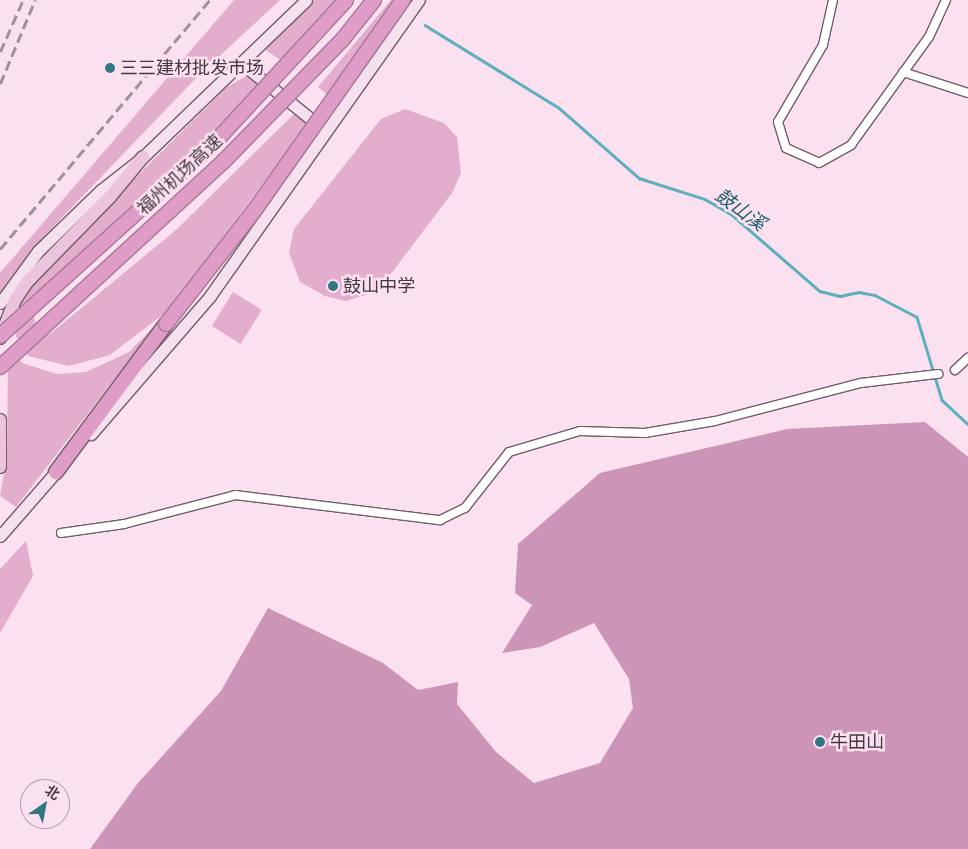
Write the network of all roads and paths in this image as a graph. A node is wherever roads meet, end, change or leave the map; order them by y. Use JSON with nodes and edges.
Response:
{"nodes":[{"id":1,"x":306,"y":0,"type":"edge"},
{"id":2,"x":346,"y":0,"type":"edge"},
{"id":3,"x":374,"y":0,"type":"edge"},
{"id":4,"x":403,"y":0,"type":"edge"},
{"id":5,"x":419,"y":0,"type":"edge"},
{"id":6,"x":833,"y":0,"type":"edge"},
{"id":7,"x":946,"y":0,"type":"edge"},
{"id":8,"x":241,"y":63,"type":"junction"},
{"id":9,"x":903,"y":72,"type":"junction"},
{"id":10,"x":968,"y":93,"type":"edge"},
{"id":11,"x":327,"y":132,"type":"junction"},
{"id":12,"x":143,"y":157,"type":"junction"},
{"id":13,"x":0,"y":304,"type":"edge"},
{"id":14,"x":0,"y":338,"type":"edge"},
{"id":15,"x":968,"y":358,"type":"edge"},
{"id":16,"x":0,"y":367,"type":"edge"},
{"id":17,"x":955,"y":370,"type":"dead end"},
{"id":18,"x":938,"y":374,"type":"dead end"},
{"id":19,"x":0,"y":420,"type":"edge"},
{"id":20,"x":0,"y":467,"type":"edge"},
{"id":21,"x":56,"y":472,"type":"junction"},
{"id":22,"x":61,"y":533,"type":"dead end"},
{"id":23,"x":0,"y":536,"type":"edge"}],
"edges":[{"from":1,"to":8,"type":"main road"},
{"from":2,"to":14,"type":"highway","name":"福州机场高速","bridge":true},
{"from":3,"to":16,"type":"highway","name":"福州机场高速","bridge":true},
{"from":4,"to":21,"type":"highway","bridge":true},
{"from":5,"to":11,"type":"main road"},
{"from":6,"to":9,"type":"street"},
{"from":7,"to":9,"type":"street"},
{"from":8,"to":11,"type":"main road"},
{"from":8,"to":12,"type":"main road"},
{"from":9,"to":10,"type":"street"},
{"from":11,"to":21,"type":"main road"},
{"from":12,"to":13,"type":"main road"},
{"from":12,"to":14,"type":"main road"},
{"from":15,"to":17,"type":"street"},
{"from":18,"to":22,"type":"street"},
{"from":19,"to":20,"type":"main road"},
{"from":21,"to":23,"type":"main road"}]}
